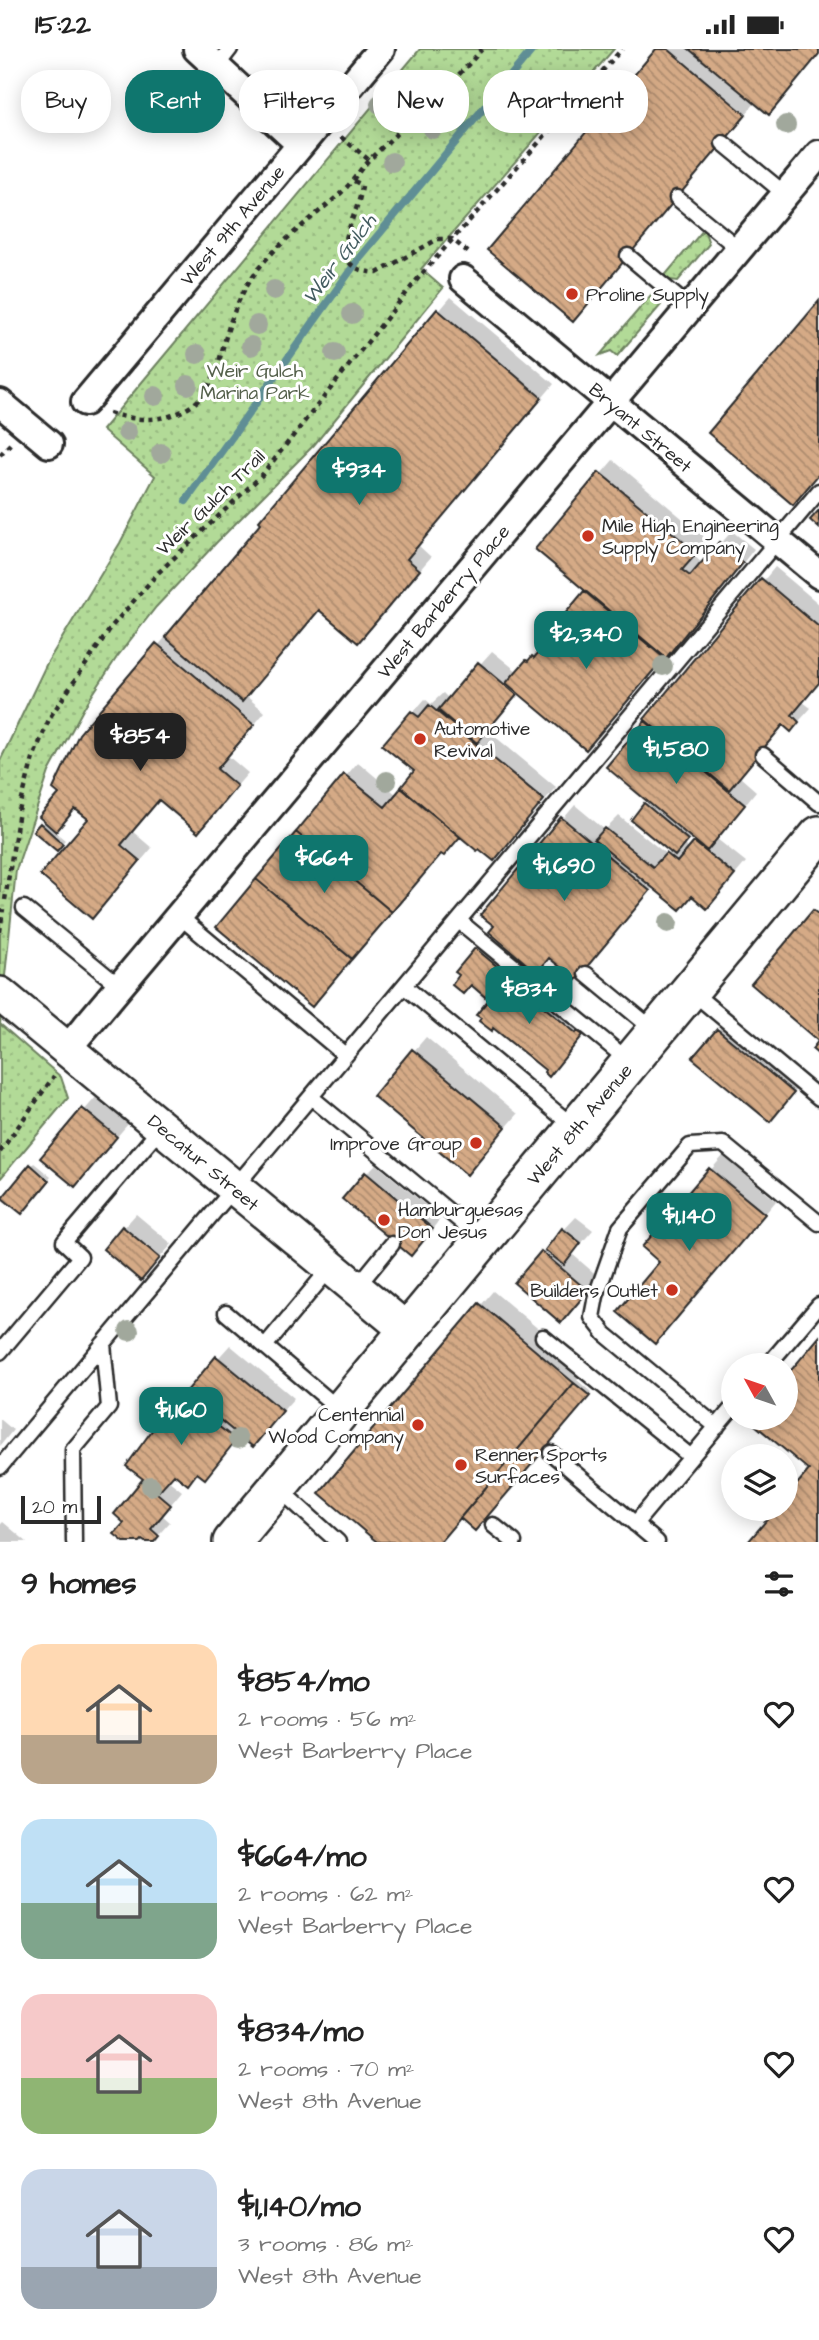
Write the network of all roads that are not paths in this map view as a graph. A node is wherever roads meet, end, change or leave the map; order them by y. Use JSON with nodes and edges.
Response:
{"nodes":[{"id":1,"x":381,"y":49,"type":"edge"},
{"id":2,"x":214,"y":55,"type":"edge"},
{"id":3,"x":723,"y":143,"type":"dead end"},
{"id":4,"x":300,"y":144,"type":"junction"},
{"id":5,"x":819,"y":154,"type":"edge"},
{"id":6,"x":785,"y":194,"type":"junction"},
{"id":7,"x":677,"y":198,"type":"dead end"},
{"id":8,"x":739,"y":249,"type":"junction"},
{"id":9,"x":628,"y":257,"type":"dead end"},
{"id":10,"x":470,"y":270,"type":"road end"},
{"id":11,"x":690,"y":308,"type":"junction"},
{"id":12,"x":611,"y":402,"type":"junction"},
{"id":13,"x":0,"y":403,"type":"edge"},
{"id":14,"x":97,"y":407,"type":"road end"},
{"id":15,"x":49,"y":444,"type":"dead end"},
{"id":16,"x":819,"y":491,"type":"edge"},
{"id":17,"x":778,"y":540,"type":"junction"},
{"id":18,"x":819,"y":575,"type":"edge"},
{"id":19,"x":763,"y":755,"type":"dead end"},
{"id":20,"x":819,"y":803,"type":"edge"},
{"id":21,"x":818,"y":839,"type":"edge"},
{"id":22,"x":24,"y":908,"type":"dead end"},
{"id":23,"x":179,"y":916,"type":"junction"},
{"id":24,"x":459,"y":921,"type":"junction"},
{"id":25,"x":586,"y":974,"type":"dead end"},
{"id":26,"x":119,"y":986,"type":"junction"},
{"id":27,"x":404,"y":986,"type":"junction"},
{"id":28,"x":690,"y":990,"type":"junction"},
{"id":29,"x":0,"y":994,"type":"edge"},
{"id":30,"x":656,"y":1032,"type":"junction"},
{"id":31,"x":67,"y":1049,"type":"junction"},
{"id":32,"x":345,"y":1055,"type":"junction"},
{"id":33,"x":631,"y":1062,"type":"junction"},
{"id":34,"x":311,"y":1097,"type":"junction"},
{"id":35,"x":819,"y":1098,"type":"edge"},
{"id":36,"x":162,"y":1127,"type":"junction"},
{"id":37,"x":575,"y":1129,"type":"junction"},
{"id":38,"x":235,"y":1188,"type":"junction"},
{"id":39,"x":819,"y":1223,"type":"edge"},
{"id":40,"x":483,"y":1240,"type":"junction"},
{"id":41,"x":392,"y":1244,"type":"dead end"},
{"id":42,"x":344,"y":1278,"type":"junction"},
{"id":43,"x":819,"y":1305,"type":"edge"},
{"id":44,"x":226,"y":1313,"type":"dead end"},
{"id":45,"x":408,"y":1331,"type":"junction"},
{"id":46,"x":543,"y":1337,"type":"dead end"},
{"id":47,"x":103,"y":1344,"type":"junction"},
{"id":48,"x":265,"y":1346,"type":"junction"},
{"id":49,"x":0,"y":1352,"type":"edge"},
{"id":50,"x":778,"y":1353,"type":"edge"},
{"id":51,"x":341,"y":1411,"type":"junction"},
{"id":52,"x":721,"y":1422,"type":"edge"},
{"id":53,"x":717,"y":1427,"type":"junction"},
{"id":54,"x":551,"y":1453,"type":"dead end"},
{"id":55,"x":691,"y":1457,"type":"junction"},
{"id":56,"x":0,"y":1467,"type":"edge"},
{"id":57,"x":277,"y":1487,"type":"junction"},
{"id":58,"x":635,"y":1524,"type":"junction"},
{"id":59,"x":493,"y":1525,"type":"dead end"},
{"id":60,"x":74,"y":1542,"type":"edge"},
{"id":61,"x":232,"y":1542,"type":"edge"},
{"id":62,"x":338,"y":1542,"type":"edge"},
{"id":63,"x":514,"y":1542,"type":"edge"},
{"id":64,"x":657,"y":1542,"type":"edge"}],
"edges":[{"from":1,"to":4,"type":"street","name":"West 9th Avenue"},
{"from":2,"to":4,"type":"street"},
{"from":3,"to":6,"type":"lane"},
{"from":4,"to":14,"type":"street","name":"West 9th Avenue"},
{"from":5,"to":6,"type":"street","name":"West Barberry Place"},
{"from":6,"to":8,"type":"street","name":"West Barberry Place"},
{"from":7,"to":8,"type":"lane"},
{"from":8,"to":11,"type":"street","name":"West Barberry Place"},
{"from":9,"to":11,"type":"lane"},
{"from":10,"to":12,"type":"street","name":"Bryant Street"},
{"from":11,"to":12,"type":"street","name":"West Barberry Place"},
{"from":12,"to":17,"type":"street","name":"Bryant Street"},
{"from":12,"to":23,"type":"street","name":"West Barberry Place"},
{"from":13,"to":15,"type":"street"},
{"from":16,"to":17,"type":"lane"},
{"from":17,"to":18,"type":"street","name":"Bryant Street"},
{"from":17,"to":24,"type":"lane"},
{"from":19,"to":20,"type":"lane"},
{"from":21,"to":28,"type":"main road","name":"West 8th Avenue"},
{"from":22,"to":26,"type":"lane"},
{"from":23,"to":26,"type":"street","name":"West Barberry Place"},
{"from":23,"to":32,"type":"lane"},
{"from":24,"to":27,"type":"lane"},
{"from":24,"to":33,"type":"lane"},
{"from":25,"to":30,"type":"lane"},
{"from":26,"to":31,"type":"street","name":"West Barberry Place"},
{"from":27,"to":32,"type":"lane"},
{"from":27,"to":37,"type":"lane"},
{"from":28,"to":30,"type":"main road","name":"West 8th Avenue"},
{"from":28,"to":35,"type":"lane"},
{"from":29,"to":31,"type":"street","name":"Decatur Street"},
{"from":30,"to":33,"type":"main road","name":"West 8th Avenue"},
{"from":31,"to":36,"type":"street","name":"Decatur Street"},
{"from":32,"to":34,"type":"lane"},
{"from":33,"to":37,"type":"main road","name":"West 8th Avenue"},
{"from":34,"to":38,"type":"lane"},
{"from":34,"to":40,"type":"lane"},
{"from":36,"to":38,"type":"street","name":"Decatur Street"},
{"from":36,"to":49,"type":"lane"},
{"from":37,"to":40,"type":"main road","name":"West 8th Avenue"},
{"from":38,"to":42,"type":"street","name":"Decatur Street"},
{"from":38,"to":47,"type":"lane"},
{"from":39,"to":53,"type":"lane"},
{"from":40,"to":45,"type":"main road","name":"West 8th Avenue"},
{"from":41,"to":42,"type":"lane"},
{"from":42,"to":45,"type":"street","name":"Decatur Street"},
{"from":42,"to":48,"type":"lane"},
{"from":43,"to":50,"type":"lane"},
{"from":44,"to":48,"type":"lane"},
{"from":45,"to":51,"type":"main road","name":"West 8th Avenue"},
{"from":46,"to":55,"type":"lane"},
{"from":47,"to":56,"type":"lane"},
{"from":47,"to":60,"type":"lane"},
{"from":48,"to":51,"type":"lane"},
{"from":51,"to":57,"type":"main road","name":"West 8th Avenue"},
{"from":52,"to":53,"type":"lane"},
{"from":53,"to":55,"type":"lane"},
{"from":54,"to":58,"type":"lane"},
{"from":55,"to":58,"type":"lane"},
{"from":57,"to":61,"type":"main road","name":"West 8th Avenue"},
{"from":57,"to":62,"type":"lane"},
{"from":58,"to":64,"type":"lane"},
{"from":59,"to":63,"type":"lane"}]}
